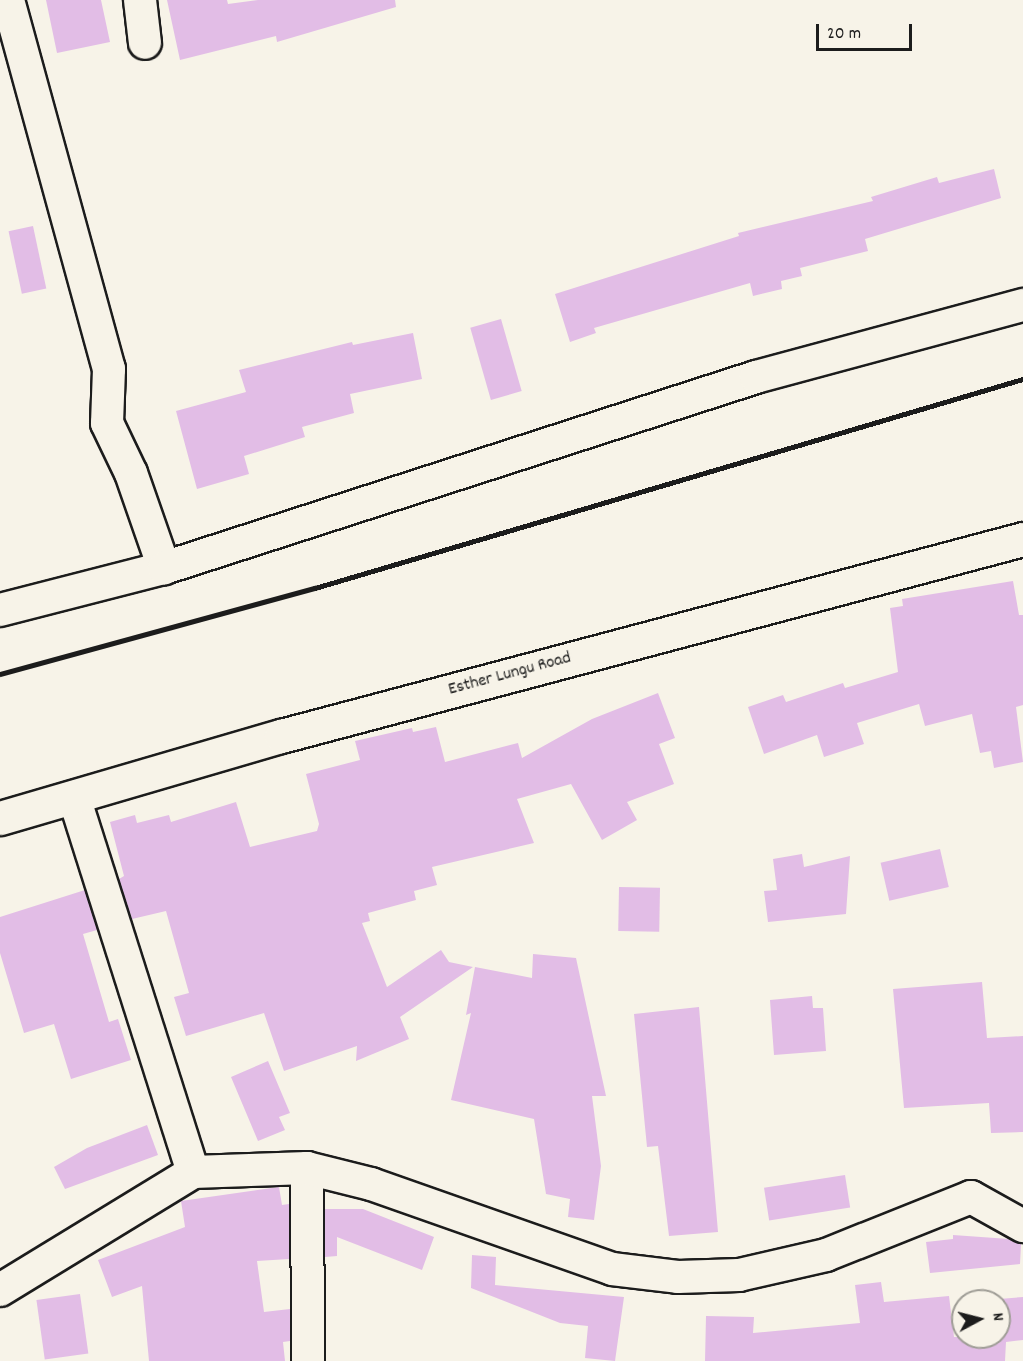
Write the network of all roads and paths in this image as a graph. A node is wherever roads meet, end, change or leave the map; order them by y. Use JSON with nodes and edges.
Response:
{"nodes":[{"id":1,"x":8,"y":0,"type":"edge"},
{"id":2,"x":140,"y":0,"type":"edge"},
{"id":3,"x":145,"y":43,"type":"dead end"},
{"id":4,"x":1023,"y":305,"type":"edge"},
{"id":5,"x":1023,"y":539,"type":"edge"},
{"id":6,"x":164,"y":568,"type":"junction"},
{"id":7,"x":0,"y":610,"type":"edge"},
{"id":8,"x":74,"y":797,"type":"junction"},
{"id":9,"x":0,"y":818,"type":"edge"},
{"id":10,"x":307,"y":1168,"type":"junction"},
{"id":11,"x":193,"y":1172,"type":"junction"},
{"id":12,"x":1023,"y":1226,"type":"edge"},
{"id":13,"x":0,"y":1290,"type":"edge"},
{"id":14,"x":308,"y":1361,"type":"edge"}],
"edges":[{"from":1,"to":6,"type":"street"},
{"from":2,"to":3,"type":"street"},
{"from":4,"to":6,"type":"street"},
{"from":5,"to":8,"type":"street","name":"Esther Lungu Road"},
{"from":6,"to":7,"type":"street"},
{"from":8,"to":9,"type":"street","name":"Esther Lungu Road"},
{"from":8,"to":11,"type":"street"},
{"from":10,"to":11,"type":"street"},
{"from":10,"to":12,"type":"street"},
{"from":10,"to":14,"type":"street"},
{"from":11,"to":13,"type":"street"}]}
